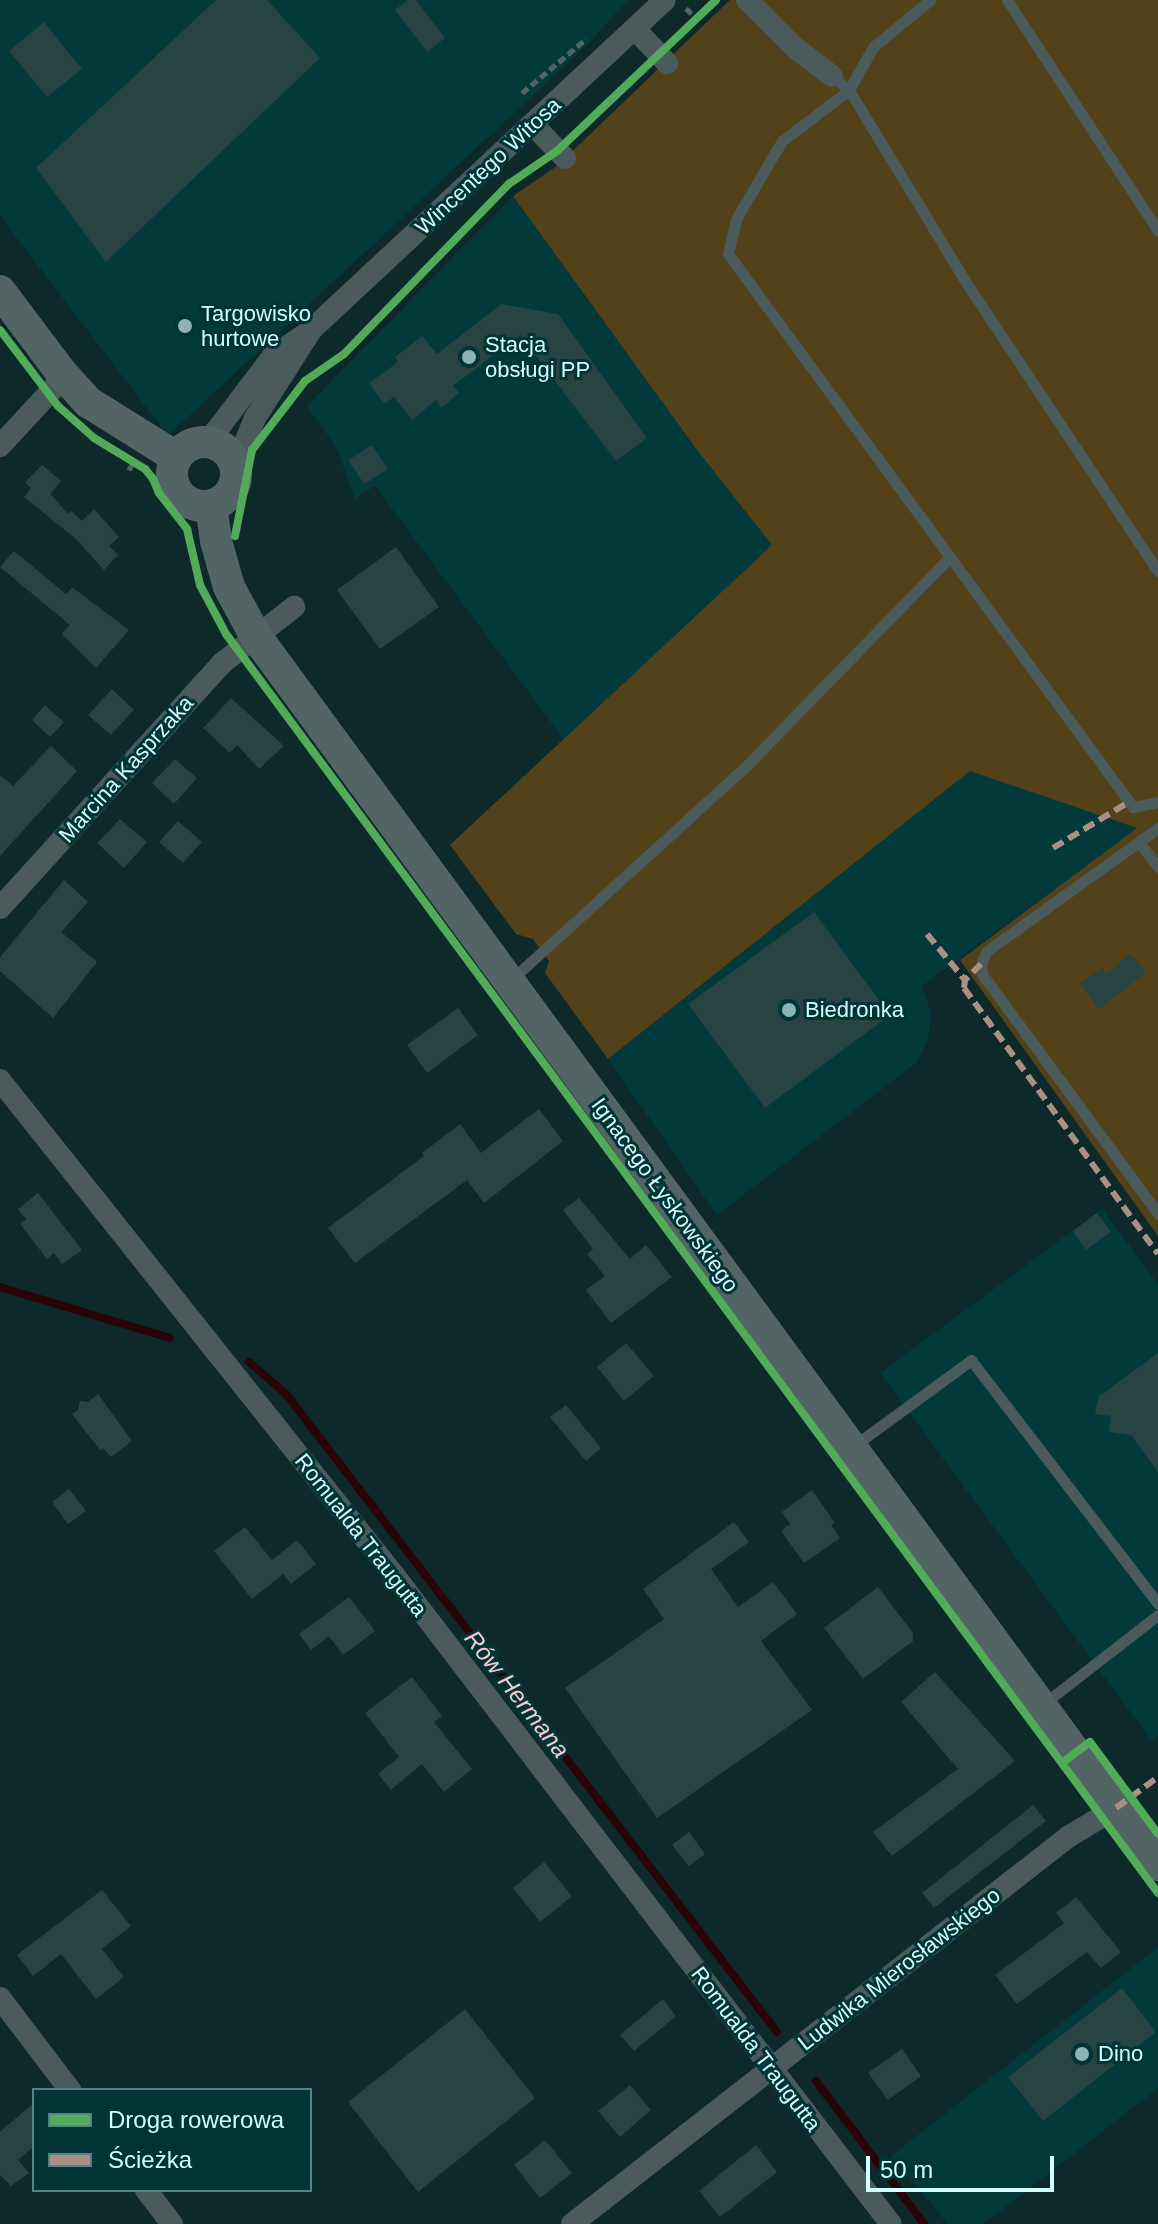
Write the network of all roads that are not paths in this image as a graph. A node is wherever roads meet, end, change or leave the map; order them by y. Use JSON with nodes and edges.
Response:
{"nodes":[{"id":1,"x":747,"y":0,"type":"edge"},
{"id":2,"x":930,"y":0,"type":"edge"},
{"id":3,"x":1007,"y":0,"type":"edge"},
{"id":4,"x":673,"y":2,"type":"edge"},
{"id":5,"x":635,"y":29,"type":"junction"},
{"id":6,"x":667,"y":63,"type":"dead end"},
{"id":7,"x":841,"y":83,"type":"junction"},
{"id":8,"x":533,"y":125,"type":"junction"},
{"id":9,"x":565,"y":158,"type":"dead end"},
{"id":10,"x":1158,"y":231,"type":"edge"},
{"id":11,"x":0,"y":291,"type":"edge"},
{"id":12,"x":310,"y":331,"type":"junction"},
{"id":13,"x":64,"y":377,"type":"junction"},
{"id":14,"x":0,"y":446,"type":"edge"},
{"id":15,"x":190,"y":450,"type":"junction"},
{"id":16,"x":235,"y":467,"type":"junction"},
{"id":17,"x":211,"y":505,"type":"junction"},
{"id":18,"x":950,"y":557,"type":"junction"},
{"id":19,"x":1158,"y":571,"type":"edge"},
{"id":20,"x":294,"y":607,"type":"dead end"},
{"id":21,"x":255,"y":635,"type":"junction"},
{"id":22,"x":1158,"y":802,"type":"edge"},
{"id":23,"x":1158,"y":828,"type":"edge"},
{"id":24,"x":1139,"y":842,"type":"junction"},
{"id":25,"x":1158,"y":867,"type":"edge"},
{"id":26,"x":0,"y":908,"type":"edge"},
{"id":27,"x":508,"y":982,"type":"junction"},
{"id":28,"x":0,"y":1080,"type":"edge"},
{"id":29,"x":1158,"y":1214,"type":"edge"},
{"id":30,"x":851,"y":1448,"type":"junction"},
{"id":31,"x":1158,"y":1604,"type":"edge"},
{"id":32,"x":1158,"y":1615,"type":"edge"},
{"id":33,"x":1041,"y":1706,"type":"junction"},
{"id":34,"x":1116,"y":1808,"type":"junction"},
{"id":35,"x":1158,"y":1865,"type":"edge"},
{"id":36,"x":0,"y":1998,"type":"edge"},
{"id":37,"x":771,"y":2069,"type":"junction"},
{"id":38,"x":68,"y":2088,"type":"edge"},
{"id":39,"x":148,"y":2192,"type":"edge"},
{"id":40,"x":172,"y":2224,"type":"edge"},
{"id":41,"x":572,"y":2224,"type":"edge"},
{"id":42,"x":891,"y":2224,"type":"edge"}],
"edges":[{"from":1,"to":7,"type":"street"},
{"from":2,"to":7,"type":"lane"},
{"from":3,"to":10,"type":"lane"},
{"from":4,"to":5,"type":"street","name":"Wincentego Witosa"},
{"from":5,"to":6,"type":"street"},
{"from":5,"to":8,"type":"street","name":"Wincentego Witosa"},
{"from":7,"to":18,"type":"lane"},
{"from":7,"to":19,"type":"lane"},
{"from":8,"to":9,"type":"street"},
{"from":8,"to":12,"type":"street","name":"Wincentego Witosa"},
{"from":11,"to":13,"type":"street"},
{"from":12,"to":15,"type":"street","name":"Wincentego Witosa"},
{"from":12,"to":16,"type":"street","name":"Wincentego Witosa"},
{"from":13,"to":14,"type":"street"},
{"from":13,"to":15,"type":"street"},
{"from":15,"to":16,"type":"street"},
{"from":15,"to":17,"type":"street"},
{"from":16,"to":17,"type":"street"},
{"from":17,"to":21,"type":"street","name":"Ignacego Łyskowskiego"},
{"from":18,"to":22,"type":"lane"},
{"from":18,"to":27,"type":"lane"},
{"from":20,"to":21,"type":"street","name":"Marcina Kasprzaka"},
{"from":21,"to":26,"type":"street","name":"Marcina Kasprzaka"},
{"from":21,"to":27,"type":"street","name":"Ignacego Łyskowskiego"},
{"from":23,"to":24,"type":"lane"},
{"from":24,"to":25,"type":"lane"},
{"from":24,"to":29,"type":"lane"},
{"from":27,"to":30,"type":"street","name":"Ignacego Łyskowskiego"},
{"from":28,"to":37,"type":"street","name":"Romualda Traugutta"},
{"from":30,"to":31,"type":"lane"},
{"from":30,"to":33,"type":"street","name":"Ignacego Łyskowskiego"},
{"from":32,"to":33,"type":"lane"},
{"from":33,"to":34,"type":"street","name":"Ignacego Łyskowskiego"},
{"from":34,"to":35,"type":"street","name":"Ignacego Łyskowskiego"},
{"from":34,"to":37,"type":"street","name":"Ludwika Mierosławskiego"},
{"from":36,"to":38,"type":"street"},
{"from":37,"to":41,"type":"street","name":"Ludwika Mierosławskiego"},
{"from":37,"to":42,"type":"street","name":"Romualda Traugutta"},
{"from":39,"to":40,"type":"street"}]}
